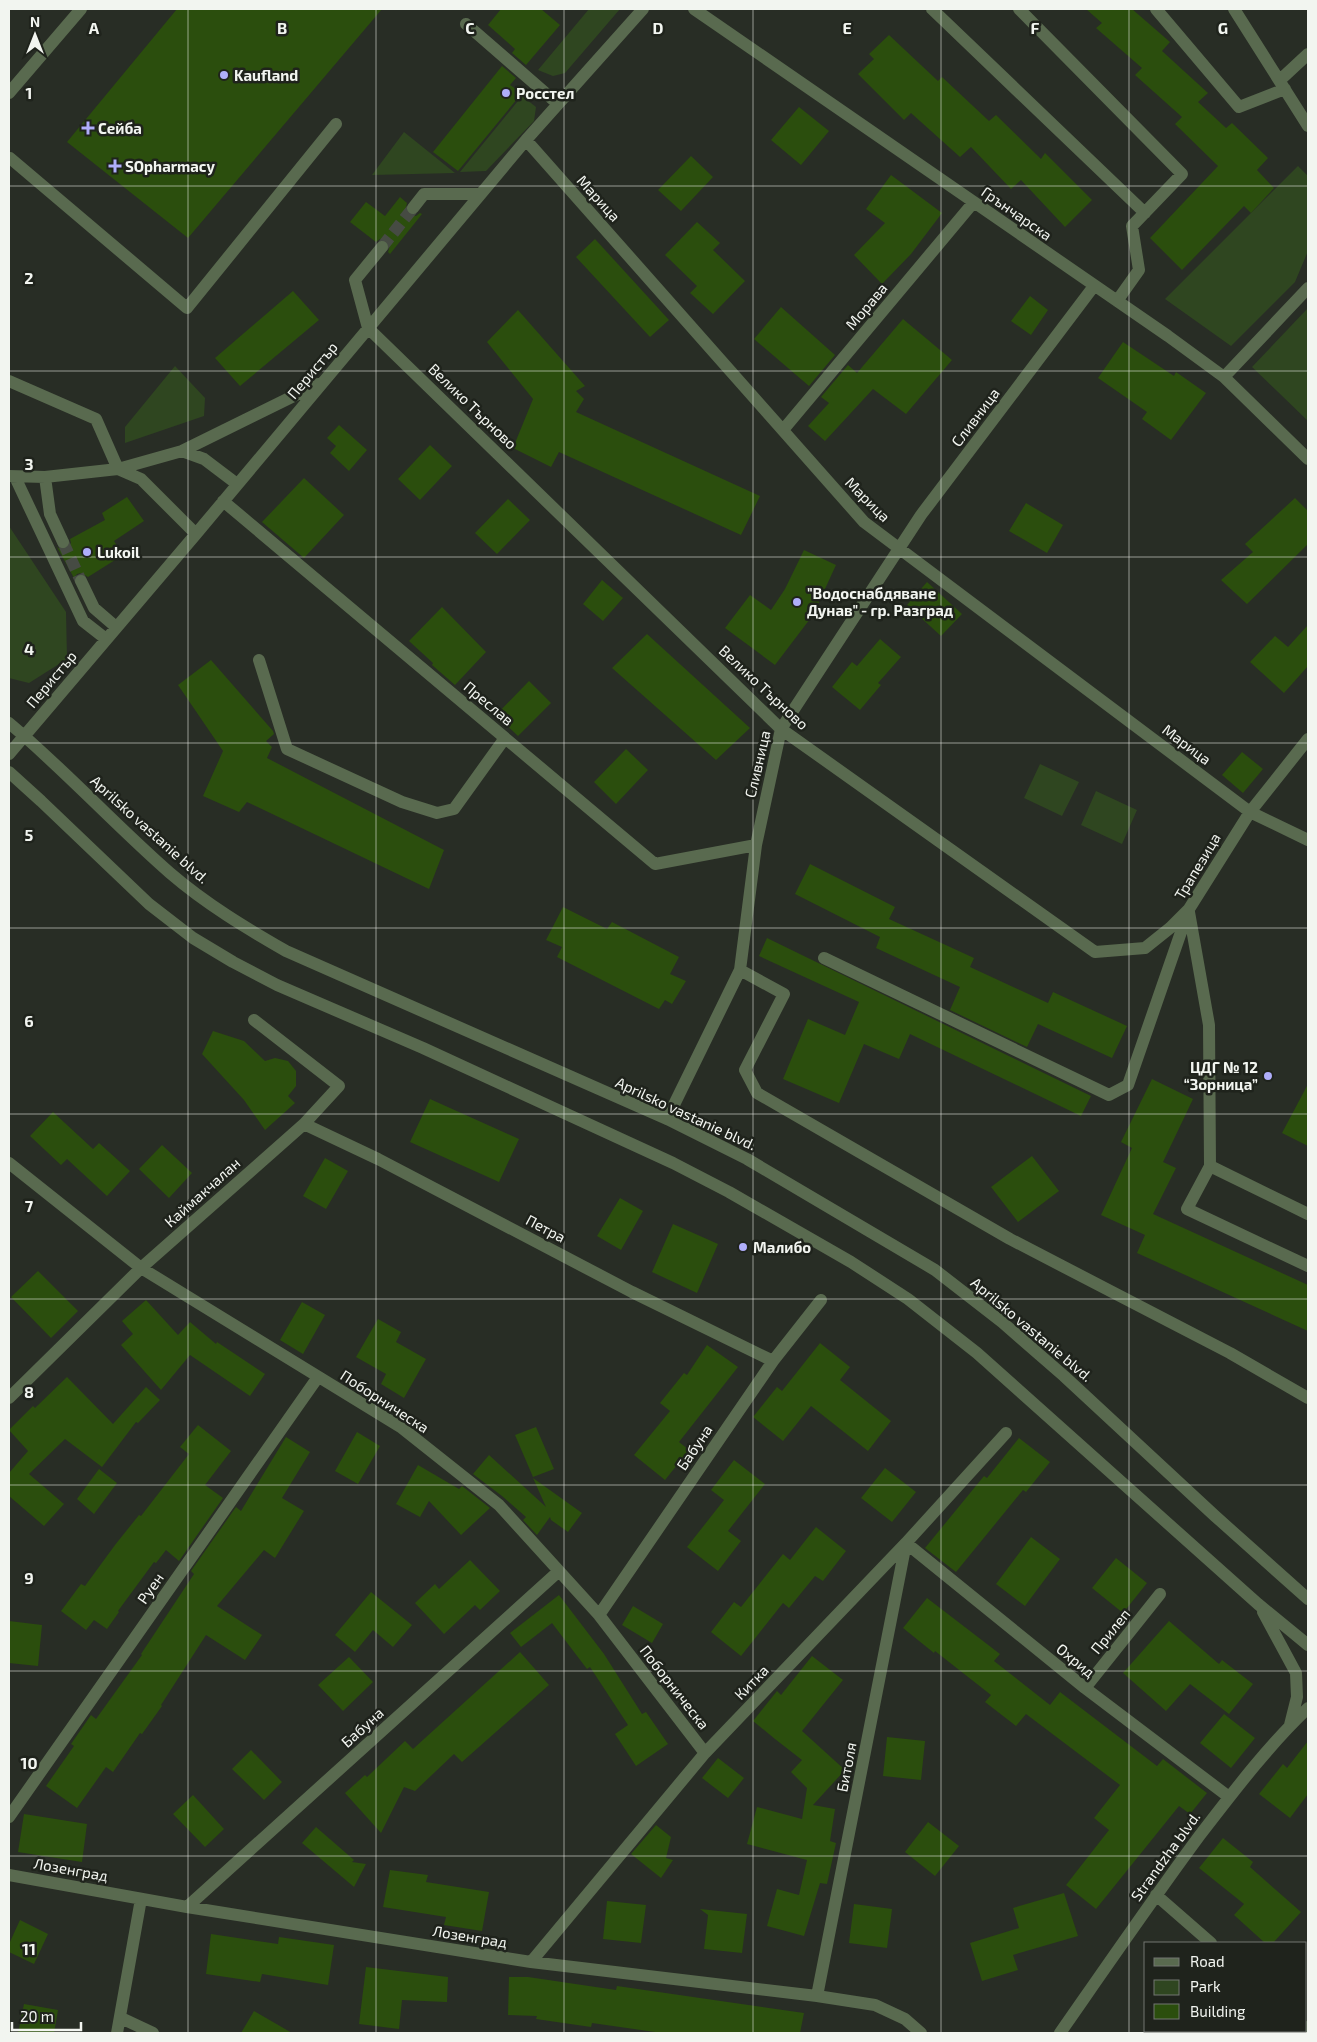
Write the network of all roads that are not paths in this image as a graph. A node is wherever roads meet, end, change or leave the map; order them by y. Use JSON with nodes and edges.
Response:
{"nodes":[{"id":1,"x":81,"y":9,"type":"edge"},
{"id":2,"x":643,"y":9,"type":"edge"},
{"id":3,"x":694,"y":9,"type":"edge"},
{"id":4,"x":932,"y":9,"type":"edge"},
{"id":5,"x":1019,"y":9,"type":"edge"},
{"id":6,"x":1156,"y":9,"type":"edge"},
{"id":7,"x":1234,"y":9,"type":"edge"},
{"id":8,"x":466,"y":24,"type":"dead end"},
{"id":9,"x":1308,"y":54,"type":"edge"},
{"id":10,"x":1282,"y":85,"type":"junction"},
{"id":11,"x":9,"y":93,"type":"edge"},
{"id":12,"x":558,"y":104,"type":"junction"},
{"id":13,"x":336,"y":124,"type":"dead end"},
{"id":14,"x":1308,"y":126,"type":"edge"},
{"id":15,"x":526,"y":140,"type":"junction"},
{"id":16,"x":10,"y":158,"type":"dead end"},
{"id":17,"x":482,"y":194,"type":"junction"},
{"id":18,"x":973,"y":203,"type":"junction"},
{"id":19,"x":413,"y":208,"type":"tunnel mouth"},
{"id":20,"x":1145,"y":213,"type":"junction"},
{"id":21,"x":382,"y":247,"type":"tunnel mouth"},
{"id":22,"x":1094,"y":286,"type":"junction"},
{"id":23,"x":1308,"y":288,"type":"edge"},
{"id":24,"x":1117,"y":301,"type":"junction"},
{"id":25,"x":368,"y":328,"type":"junction"},
{"id":26,"x":1224,"y":377,"type":"junction"},
{"id":27,"x":9,"y":381,"type":"edge"},
{"id":28,"x":322,"y":382,"type":"junction"},
{"id":29,"x":783,"y":430,"type":"junction"},
{"id":30,"x":182,"y":451,"type":"junction"},
{"id":31,"x":1308,"y":459,"type":"edge"},
{"id":32,"x":118,"y":469,"type":"junction"},
{"id":33,"x":12,"y":477,"type":"edge"},
{"id":34,"x":44,"y":477,"type":"junction"},
{"id":35,"x":237,"y":484,"type":"junction"},
{"id":36,"x":223,"y":501,"type":"junction"},
{"id":37,"x":196,"y":534,"type":"junction"},
{"id":38,"x":63,"y":542,"type":"tunnel mouth"},
{"id":39,"x":900,"y":549,"type":"junction"},
{"id":40,"x":81,"y":581,"type":"tunnel mouth"},
{"id":41,"x":116,"y":627,"type":"junction"},
{"id":42,"x":106,"y":639,"type":"junction"},
{"id":43,"x":259,"y":660,"type":"dead end"},
{"id":44,"x":9,"y":723,"type":"edge"},
{"id":45,"x":781,"y":729,"type":"junction"},
{"id":46,"x":25,"y":736,"type":"junction"},
{"id":47,"x":505,"y":738,"type":"junction"},
{"id":48,"x":1308,"y":739,"type":"edge"},
{"id":49,"x":9,"y":754,"type":"edge"},
{"id":50,"x":9,"y":772,"type":"edge"},
{"id":51,"x":1250,"y":812,"type":"junction"},
{"id":52,"x":1308,"y":840,"type":"edge"},
{"id":53,"x":756,"y":845,"type":"junction"},
{"id":54,"x":1189,"y":909,"type":"junction"},
{"id":55,"x":824,"y":958,"type":"dead end"},
{"id":56,"x":740,"y":970,"type":"junction"},
{"id":57,"x":254,"y":1020,"type":"dead end"},
{"id":58,"x":667,"y":1119,"type":"junction"},
{"id":59,"x":304,"y":1124,"type":"junction"},
{"id":60,"x":9,"y":1163,"type":"edge"},
{"id":61,"x":1210,"y":1166,"type":"junction"},
{"id":62,"x":1308,"y":1214,"type":"edge"},
{"id":63,"x":1308,"y":1266,"type":"edge"},
{"id":64,"x":142,"y":1268,"type":"junction"},
{"id":65,"x":821,"y":1300,"type":"dead end"},
{"id":66,"x":773,"y":1361,"type":"junction"},
{"id":67,"x":318,"y":1377,"type":"junction"},
{"id":68,"x":9,"y":1398,"type":"edge"},
{"id":69,"x":1308,"y":1398,"type":"edge"},
{"id":70,"x":1006,"y":1433,"type":"dead end"},
{"id":71,"x":906,"y":1543,"type":"junction"},
{"id":72,"x":558,"y":1571,"type":"junction"},
{"id":73,"x":1276,"y":1572,"type":"junction"},
{"id":74,"x":1308,"y":1586,"type":"edge"},
{"id":75,"x":1160,"y":1594,"type":"dead end"},
{"id":76,"x":1308,"y":1599,"type":"edge"},
{"id":77,"x":1258,"y":1604,"type":"junction"},
{"id":78,"x":599,"y":1615,"type":"junction"},
{"id":79,"x":1308,"y":1645,"type":"edge"},
{"id":80,"x":1085,"y":1688,"type":"junction"},
{"id":81,"x":1308,"y":1708,"type":"edge"},
{"id":82,"x":1290,"y":1725,"type":"junction"},
{"id":83,"x":706,"y":1753,"type":"junction"},
{"id":84,"x":1229,"y":1797,"type":"junction"},
{"id":85,"x":9,"y":1817,"type":"edge"},
{"id":86,"x":9,"y":1874,"type":"edge"},
{"id":87,"x":1156,"y":1895,"type":"junction"},
{"id":88,"x":141,"y":1899,"type":"junction"},
{"id":89,"x":187,"y":1907,"type":"junction"},
{"id":90,"x":1210,"y":1942,"type":"edge"},
{"id":91,"x":531,"y":1962,"type":"junction"},
{"id":92,"x":817,"y":1996,"type":"junction"},
{"id":93,"x":121,"y":2018,"type":"junction"},
{"id":94,"x":117,"y":2033,"type":"edge"},
{"id":95,"x":153,"y":2033,"type":"edge"},
{"id":96,"x":921,"y":2033,"type":"edge"},
{"id":97,"x":1060,"y":2033,"type":"edge"}],
"edges":[{"from":1,"to":11,"type":"street"},
{"from":2,"to":12,"type":"street","name":"Перистър"},
{"from":3,"to":18,"type":"street","name":"Грънчарска"},
{"from":4,"to":20,"type":"street"},
{"from":5,"to":20,"type":"street"},
{"from":6,"to":10,"type":"street"},
{"from":7,"to":10,"type":"street"},
{"from":8,"to":12,"type":"street"},
{"from":9,"to":10,"type":"street"},
{"from":10,"to":14,"type":"street"},
{"from":12,"to":15,"type":"street","name":"Перистър"},
{"from":13,"to":16,"type":"street"},
{"from":15,"to":17,"type":"street","name":"Перистър"},
{"from":15,"to":29,"type":"street","name":"Марица"},
{"from":17,"to":19,"type":"street"},
{"from":17,"to":25,"type":"street","name":"Перистър"},
{"from":18,"to":22,"type":"street","name":"Грънчарска"},
{"from":18,"to":29,"type":"street","name":"Морава"},
{"from":20,"to":24,"type":"street"},
{"from":21,"to":25,"type":"street"},
{"from":22,"to":24,"type":"street","name":"Грънчарска"},
{"from":22,"to":39,"type":"street","name":"Сливница"},
{"from":23,"to":26,"type":"street"},
{"from":24,"to":26,"type":"street","name":"Грънчарска"},
{"from":25,"to":28,"type":"street","name":"Перистър"},
{"from":25,"to":45,"type":"street","name":"Велико Търново"},
{"from":26,"to":31,"type":"street","name":"Грънчарска"},
{"from":27,"to":32,"type":"street"},
{"from":28,"to":30,"type":"street"},
{"from":28,"to":35,"type":"street","name":"Перистър"},
{"from":29,"to":39,"type":"street","name":"Марица"},
{"from":30,"to":32,"type":"street"},
{"from":30,"to":35,"type":"street"},
{"from":32,"to":34,"type":"street"},
{"from":32,"to":37,"type":"street"},
{"from":33,"to":34,"type":"street"},
{"from":33,"to":42,"type":"street"},
{"from":34,"to":38,"type":"street"},
{"from":35,"to":36,"type":"street","name":"Перистър"},
{"from":36,"to":37,"type":"street","name":"Перистър"},
{"from":36,"to":47,"type":"street","name":"Преслав"},
{"from":37,"to":41,"type":"street","name":"Перистър"},
{"from":39,"to":45,"type":"street","name":"Сливница"},
{"from":39,"to":51,"type":"street","name":"Марица"},
{"from":40,"to":41,"type":"street"},
{"from":41,"to":42,"type":"street","name":"Перистър"},
{"from":42,"to":46,"type":"street","name":"Перистър"},
{"from":43,"to":47,"type":"street"},
{"from":44,"to":46,"type":"street","name":"Aprilsko vastanie blvd."},
{"from":45,"to":53,"type":"street","name":"Сливница"},
{"from":45,"to":54,"type":"street","name":"Велико Търново"},
{"from":46,"to":49,"type":"street","name":"Перистър"},
{"from":46,"to":58,"type":"street","name":"Aprilsko vastanie blvd."},
{"from":47,"to":53,"type":"street","name":"Преслав"},
{"from":48,"to":51,"type":"street","name":"Трапезица"},
{"from":50,"to":77,"type":"street"},
{"from":51,"to":52,"type":"street","name":"Марица"},
{"from":51,"to":54,"type":"street","name":"Трапезица"},
{"from":53,"to":56,"type":"street","name":"Сливница"},
{"from":54,"to":55,"type":"street","name":"Трапезица"},
{"from":54,"to":61,"type":"street"},
{"from":56,"to":58,"type":"street","name":"Сливница"},
{"from":56,"to":69,"type":"street"},
{"from":57,"to":59,"type":"street","name":"Каймакчалан"},
{"from":58,"to":73,"type":"street","name":"Aprilsko vastanie blvd."},
{"from":59,"to":64,"type":"street","name":"Каймакчалан"},
{"from":59,"to":66,"type":"street","name":"Петра"},
{"from":60,"to":64,"type":"street","name":"Поборническа"},
{"from":61,"to":62,"type":"street"},
{"from":61,"to":63,"type":"street"},
{"from":64,"to":67,"type":"street","name":"Поборническа"},
{"from":64,"to":68,"type":"street","name":"Каймакчалан"},
{"from":65,"to":66,"type":"street","name":"Бабуна"},
{"from":66,"to":78,"type":"street","name":"Бабуна"},
{"from":67,"to":72,"type":"street","name":"Поборническа"},
{"from":67,"to":85,"type":"street","name":"Руен"},
{"from":70,"to":71,"type":"street","name":"Китка"},
{"from":71,"to":80,"type":"street","name":"Охрид"},
{"from":71,"to":83,"type":"street","name":"Китка"},
{"from":71,"to":92,"type":"street","name":"Битоля"},
{"from":72,"to":78,"type":"street","name":"Поборническа"},
{"from":72,"to":89,"type":"street","name":"Бабуна"},
{"from":73,"to":74,"type":"street"},
{"from":73,"to":76,"type":"street","name":"Aprilsko vastanie blvd."},
{"from":75,"to":80,"type":"street","name":"Прилеп"},
{"from":77,"to":79,"type":"street"},
{"from":77,"to":82,"type":"street"},
{"from":78,"to":83,"type":"street","name":"Поборническа"},
{"from":80,"to":84,"type":"street","name":"Охрид"},
{"from":81,"to":82,"type":"street","name":"Strandzha blvd."},
{"from":82,"to":84,"type":"street","name":"Strandzha blvd."},
{"from":83,"to":91,"type":"street","name":"Китка"},
{"from":84,"to":87,"type":"street","name":"Strandzha blvd."},
{"from":86,"to":88,"type":"street","name":"Лозенград"},
{"from":87,"to":90,"type":"street"},
{"from":87,"to":97,"type":"street","name":"Strandzha blvd."},
{"from":88,"to":89,"type":"street","name":"Лозенград"},
{"from":88,"to":93,"type":"street"},
{"from":89,"to":91,"type":"street","name":"Лозенград"},
{"from":91,"to":92,"type":"street","name":"Лозенград"},
{"from":92,"to":96,"type":"street","name":"Лозенград"},
{"from":93,"to":94,"type":"street"},
{"from":93,"to":95,"type":"street"}]}
